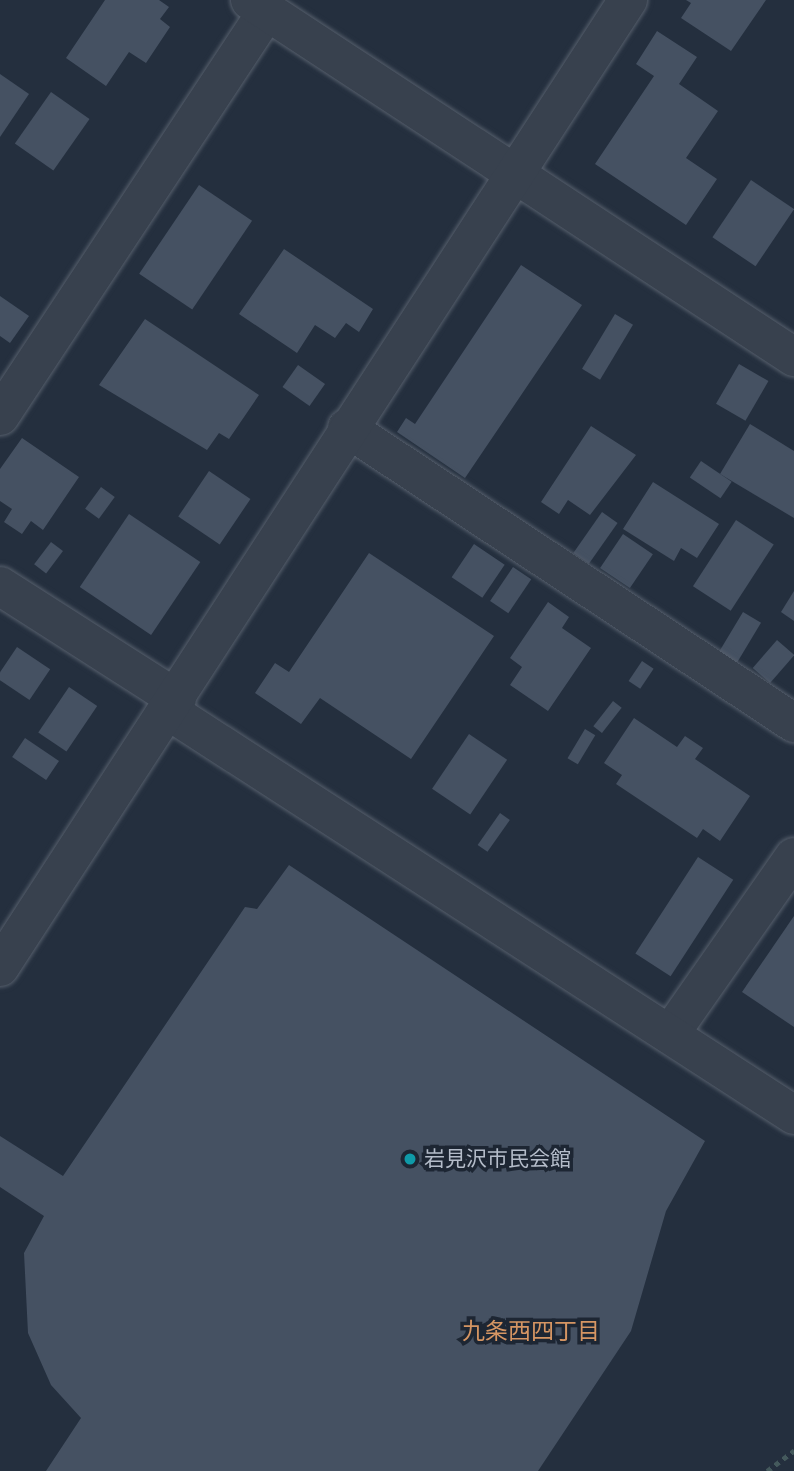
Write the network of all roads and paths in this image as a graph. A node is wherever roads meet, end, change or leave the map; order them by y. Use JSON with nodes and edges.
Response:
{"nodes":[{"id":1,"x":628,"y":0,"type":"edge"},
{"id":2,"x":258,"y":6,"type":"edge"},
{"id":3,"x":514,"y":173,"type":"junction"},
{"id":4,"x":794,"y":357,"type":"edge"},
{"id":5,"x":0,"y":416,"type":"edge"},
{"id":6,"x":348,"y":428,"type":"junction"},
{"id":7,"x":0,"y":586,"type":"edge"},
{"id":8,"x":173,"y":705,"type":"junction"},
{"id":9,"x":794,"y":723,"type":"edge"},
{"id":10,"x":794,"y":857,"type":"edge"},
{"id":11,"x":2,"y":961,"type":"edge"},
{"id":12,"x":670,"y":1034,"type":"junction"},
{"id":13,"x":794,"y":1115,"type":"edge"},
{"id":14,"x":794,"y":1451,"type":"edge"},
{"id":15,"x":767,"y":1471,"type":"edge"}],
"edges":[{"from":1,"to":3,"type":"street"},
{"from":2,"to":3,"type":"street"},
{"from":2,"to":5,"type":"street"},
{"from":3,"to":4,"type":"street"},
{"from":3,"to":6,"type":"street"},
{"from":6,"to":8,"type":"street"},
{"from":6,"to":9,"type":"street"},
{"from":7,"to":8,"type":"street"},
{"from":8,"to":11,"type":"street"},
{"from":8,"to":12,"type":"street"},
{"from":10,"to":12,"type":"street"},
{"from":12,"to":13,"type":"street"},
{"from":14,"to":15,"type":"path"}]}
